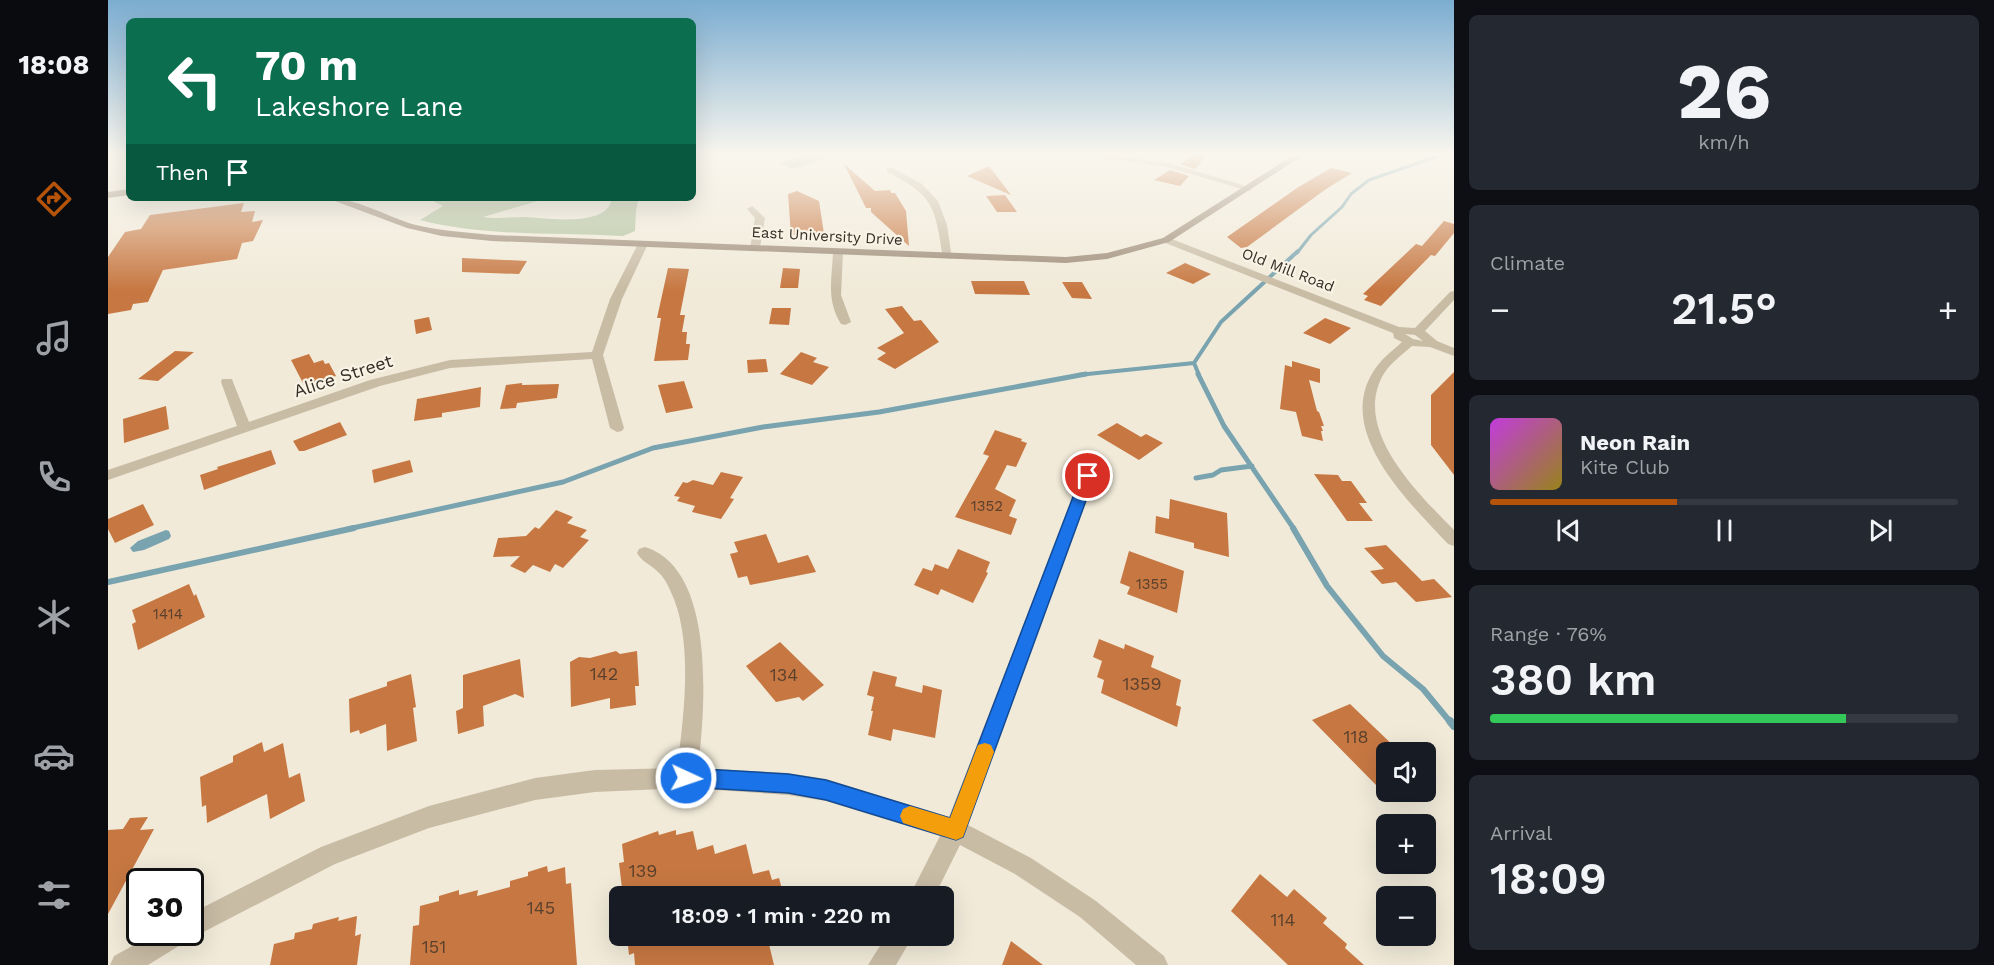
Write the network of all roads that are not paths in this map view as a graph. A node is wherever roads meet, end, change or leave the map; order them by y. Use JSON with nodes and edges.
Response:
{"nodes":[{"id":1,"x":934,"y":199,"type":"edge"},
{"id":2,"x":1231,"y":199,"type":"edge"},
{"id":3,"x":339,"y":201,"type":"edge"},
{"id":4,"x":752,"y":209,"type":"dead end"},
{"id":5,"x":1166,"y":240,"type":"junction"},
{"id":6,"x":643,"y":244,"type":"junction"},
{"id":7,"x":755,"y":248,"type":"junction"},
{"id":8,"x":838,"y":252,"type":"junction"},
{"id":9,"x":948,"y":257,"type":"junction"},
{"id":10,"x":1454,"y":294,"type":"edge"},
{"id":11,"x":845,"y":322,"type":"dead end"},
{"id":12,"x":1408,"y":335,"type":"junction"},
{"id":13,"x":1454,"y":352,"type":"edge"},
{"id":14,"x":597,"y":355,"type":"junction"},
{"id":15,"x":227,"y":382,"type":"dead end"},
{"id":16,"x":245,"y":428,"type":"junction"},
{"id":17,"x":617,"y":428,"type":"dead end"},
{"id":18,"x":108,"y":475,"type":"edge"},
{"id":19,"x":1088,"y":476,"type":"dead end"},
{"id":20,"x":1454,"y":540,"type":"edge"},
{"id":21,"x":645,"y":553,"type":"dead end"},
{"id":22,"x":686,"y":778,"type":"junction"},
{"id":23,"x":956,"y":830,"type":"junction"},
{"id":24,"x":927,"y":886,"type":"edge"},
{"id":25,"x":204,"y":920,"type":"edge"},
{"id":26,"x":157,"y":946,"type":"edge"},
{"id":27,"x":894,"y":946,"type":"edge"},
{"id":28,"x":123,"y":965,"type":"edge"},
{"id":29,"x":881,"y":965,"type":"edge"},
{"id":30,"x":1155,"y":965,"type":"edge"}],
"edges":[{"from":1,"to":9,"type":"street"},
{"from":2,"to":5,"type":"main road","name":"East University Drive"},
{"from":3,"to":6,"type":"main road","name":"East University Drive"},
{"from":4,"to":7,"type":"street"},
{"from":5,"to":9,"type":"main road","name":"East University Drive"},
{"from":5,"to":12,"type":"street","name":"Old Mill Road"},
{"from":6,"to":7,"type":"main road","name":"East University Drive"},
{"from":6,"to":14,"type":"street"},
{"from":7,"to":8,"type":"main road","name":"East University Drive"},
{"from":8,"to":9,"type":"main road","name":"East University Drive"},
{"from":8,"to":11,"type":"street"},
{"from":10,"to":12,"type":"street"},
{"from":12,"to":13,"type":"street","name":"Old Mill Road"},
{"from":12,"to":20,"type":"street"},
{"from":14,"to":16,"type":"street","name":"Alice Street"},
{"from":14,"to":17,"type":"street"},
{"from":15,"to":16,"type":"street"},
{"from":16,"to":18,"type":"street","name":"Alice Street"},
{"from":19,"to":23,"type":"street"},
{"from":21,"to":22,"type":"street"},
{"from":22,"to":23,"type":"street"},
{"from":22,"to":25,"type":"street"},
{"from":23,"to":24,"type":"street"},
{"from":23,"to":30,"type":"street"},
{"from":26,"to":28,"type":"street"},
{"from":27,"to":29,"type":"street"}]}
